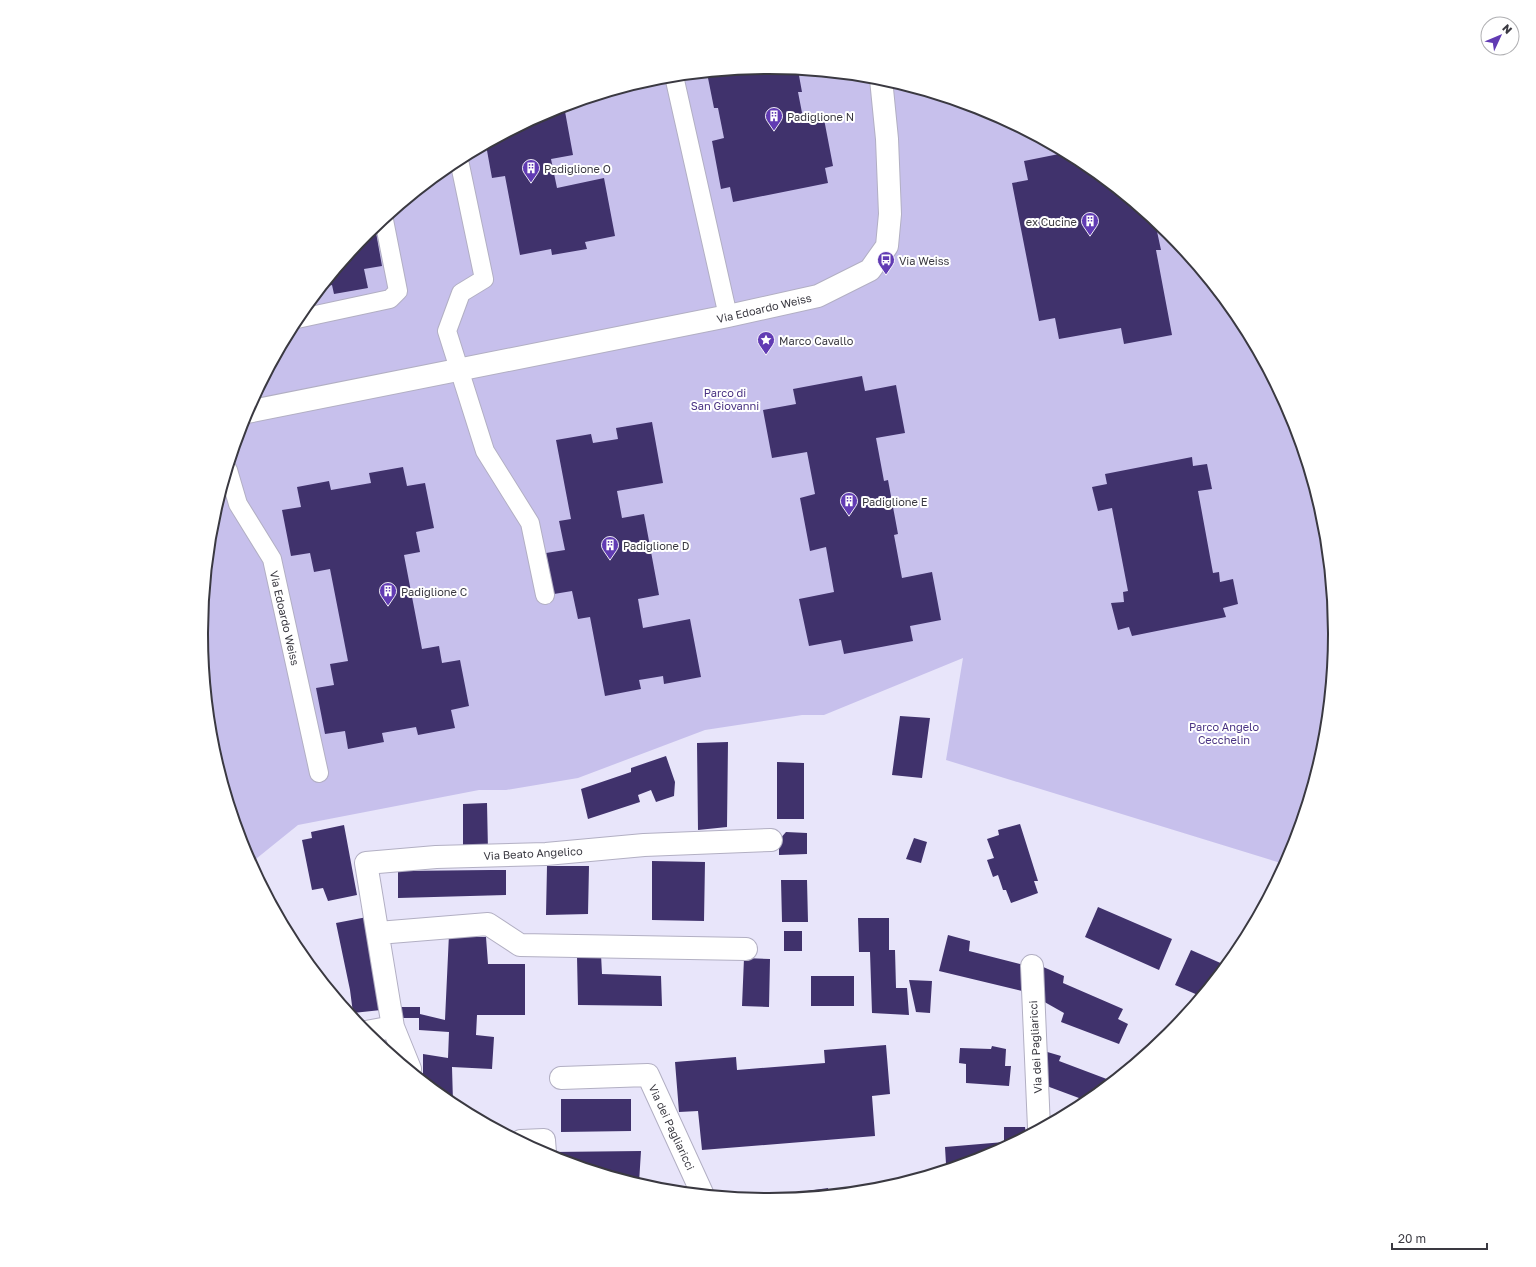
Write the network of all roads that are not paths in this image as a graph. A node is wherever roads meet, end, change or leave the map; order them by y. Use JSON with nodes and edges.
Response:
{"nodes":[{"id":1,"x":675,"y":82,"type":"edge"},
{"id":2,"x":882,"y":86,"type":"edge"},
{"id":3,"x":460,"y":166,"type":"edge"},
{"id":4,"x":385,"y":226,"type":"edge"},
{"id":5,"x":728,"y":316,"type":"junction"},
{"id":6,"x":307,"y":317,"type":"edge"},
{"id":7,"x":459,"y":370,"type":"junction"},
{"id":8,"x":255,"y":410,"type":"edge"},
{"id":9,"x":231,"y":479,"type":"edge"},
{"id":10,"x":546,"y":595,"type":"dead end"},
{"id":11,"x":319,"y":773,"type":"dead end"},
{"id":12,"x":771,"y":840,"type":"dead end"},
{"id":13,"x":378,"y":933,"type":"junction"},
{"id":14,"x":746,"y":949,"type":"dead end"},
{"id":15,"x":1032,"y":966,"type":"dead end"},
{"id":16,"x":393,"y":1026,"type":"junction"},
{"id":17,"x":373,"y":1030,"type":"edge"},
{"id":18,"x":407,"y":1060,"type":"edge"},
{"id":19,"x":561,"y":1078,"type":"dead end"},
{"id":20,"x":1039,"y":1123,"type":"edge"},
{"id":21,"x":532,"y":1140,"type":"edge"},
{"id":22,"x":544,"y":1145,"type":"edge"},
{"id":23,"x":700,"y":1189,"type":"edge"}],
"edges":[{"from":1,"to":5,"type":"lane"},
{"from":2,"to":5,"type":"street","name":"Via Edoardo Weiss"},
{"from":3,"to":7,"type":"lane"},
{"from":4,"to":6,"type":"lane"},
{"from":5,"to":7,"type":"street","name":"Via Edoardo Weiss"},
{"from":7,"to":8,"type":"street","name":"Via Edoardo Weiss"},
{"from":7,"to":10,"type":"lane"},
{"from":9,"to":11,"type":"lane","name":"Via Edoardo Weiss"},
{"from":12,"to":13,"type":"street","name":"Via Beato Angelico"},
{"from":13,"to":14,"type":"street"},
{"from":13,"to":16,"type":"street","name":"Via Beato Angelico"},
{"from":15,"to":20,"type":"street","name":"Via dei Pagliaricci"},
{"from":16,"to":17,"type":"street"},
{"from":16,"to":18,"type":"street","name":"Via Beato Angelico"},
{"from":19,"to":23,"type":"street","name":"Via dei Pagliaricci"},
{"from":21,"to":22,"type":"street"}]}
